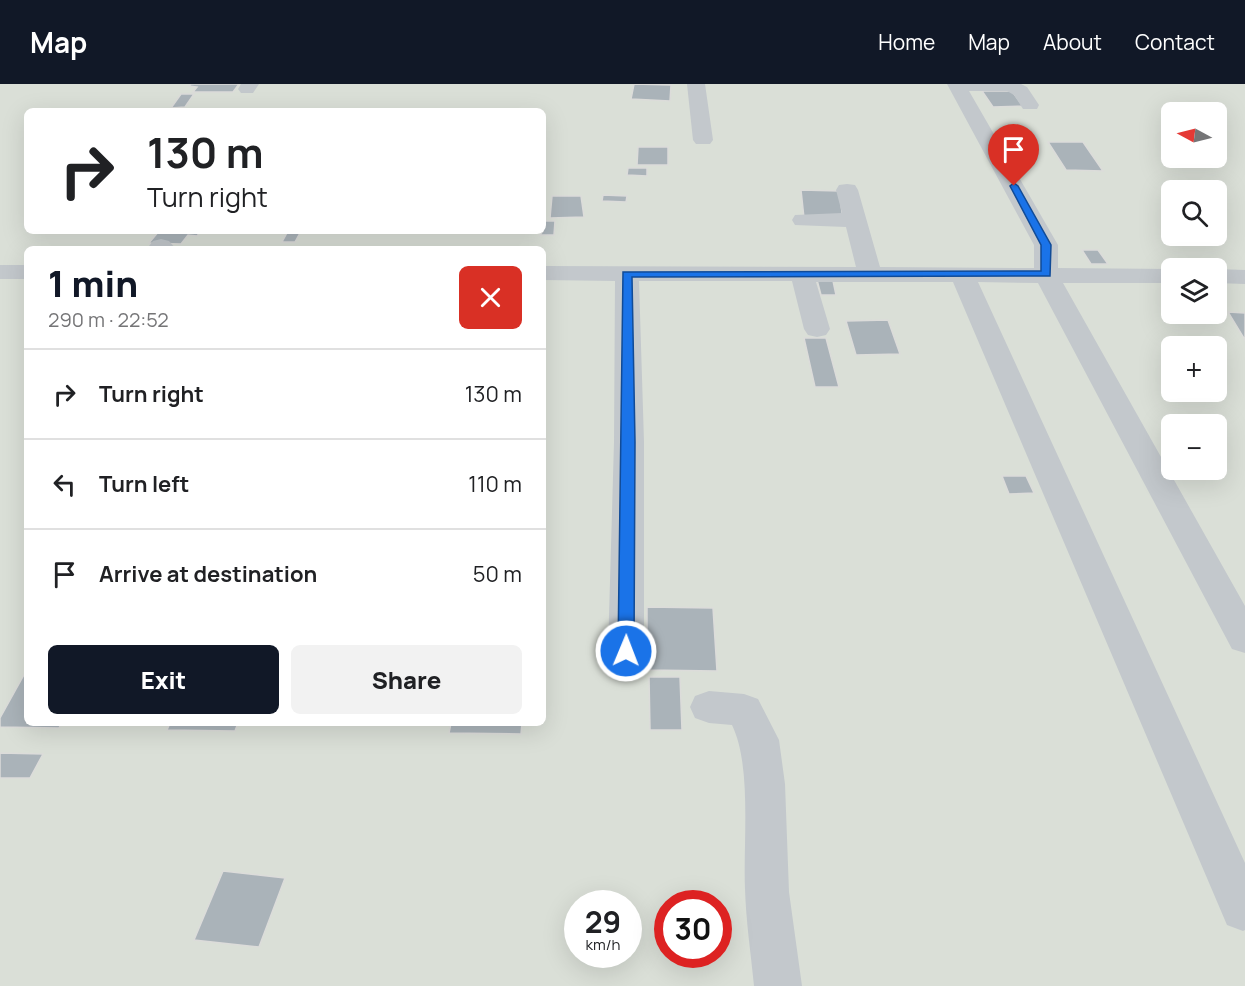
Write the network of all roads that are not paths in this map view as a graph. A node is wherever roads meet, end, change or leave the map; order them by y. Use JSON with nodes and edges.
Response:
{"nodes":[{"id":1,"x":696,"y":84,"type":"edge"},
{"id":2,"x":957,"y":85,"type":"edge"},
{"id":3,"x":1030,"y":105,"type":"dead end"},
{"id":4,"x":703,"y":140,"type":"dead end"},
{"id":5,"x":847,"y":190,"type":"dead end"},
{"id":6,"x":803,"y":220,"type":"dead end"},
{"id":7,"x":854,"y":220,"type":"junction"},
{"id":8,"x":0,"y":272,"type":"edge"},
{"id":9,"x":24,"y":272,"type":"edge"},
{"id":10,"x":546,"y":273,"type":"edge"},
{"id":11,"x":627,"y":274,"type":"junction"},
{"id":12,"x":802,"y":274,"type":"junction"},
{"id":13,"x":870,"y":274,"type":"junction"},
{"id":14,"x":962,"y":274,"type":"junction"},
{"id":15,"x":1046,"y":274,"type":"junction"},
{"id":16,"x":1161,"y":276,"type":"edge"},
{"id":17,"x":1227,"y":276,"type":"edge"},
{"id":18,"x":1245,"y":277,"type":"edge"},
{"id":19,"x":817,"y":330,"type":"dead end"},
{"id":20,"x":1245,"y":639,"type":"edge"},
{"id":21,"x":626,"y":651,"type":"dead end"},
{"id":22,"x":710,"y":707,"type":"dead end"},
{"id":23,"x":1243,"y":909,"type":"dead end"},
{"id":24,"x":778,"y":986,"type":"edge"}],
"edges":[{"from":1,"to":4,"type":"street"},
{"from":2,"to":3,"type":"street"},
{"from":2,"to":15,"type":"street"},
{"from":5,"to":7,"type":"street"},
{"from":6,"to":7,"type":"street"},
{"from":7,"to":13,"type":"street"},
{"from":8,"to":9,"type":"street"},
{"from":10,"to":11,"type":"street"},
{"from":11,"to":12,"type":"street"},
{"from":11,"to":21,"type":"street"},
{"from":12,"to":13,"type":"street"},
{"from":12,"to":19,"type":"street"},
{"from":13,"to":14,"type":"street"},
{"from":14,"to":15,"type":"street"},
{"from":14,"to":23,"type":"street"},
{"from":15,"to":16,"type":"street"},
{"from":15,"to":20,"type":"street"},
{"from":17,"to":18,"type":"street"},
{"from":22,"to":24,"type":"street"}]}
